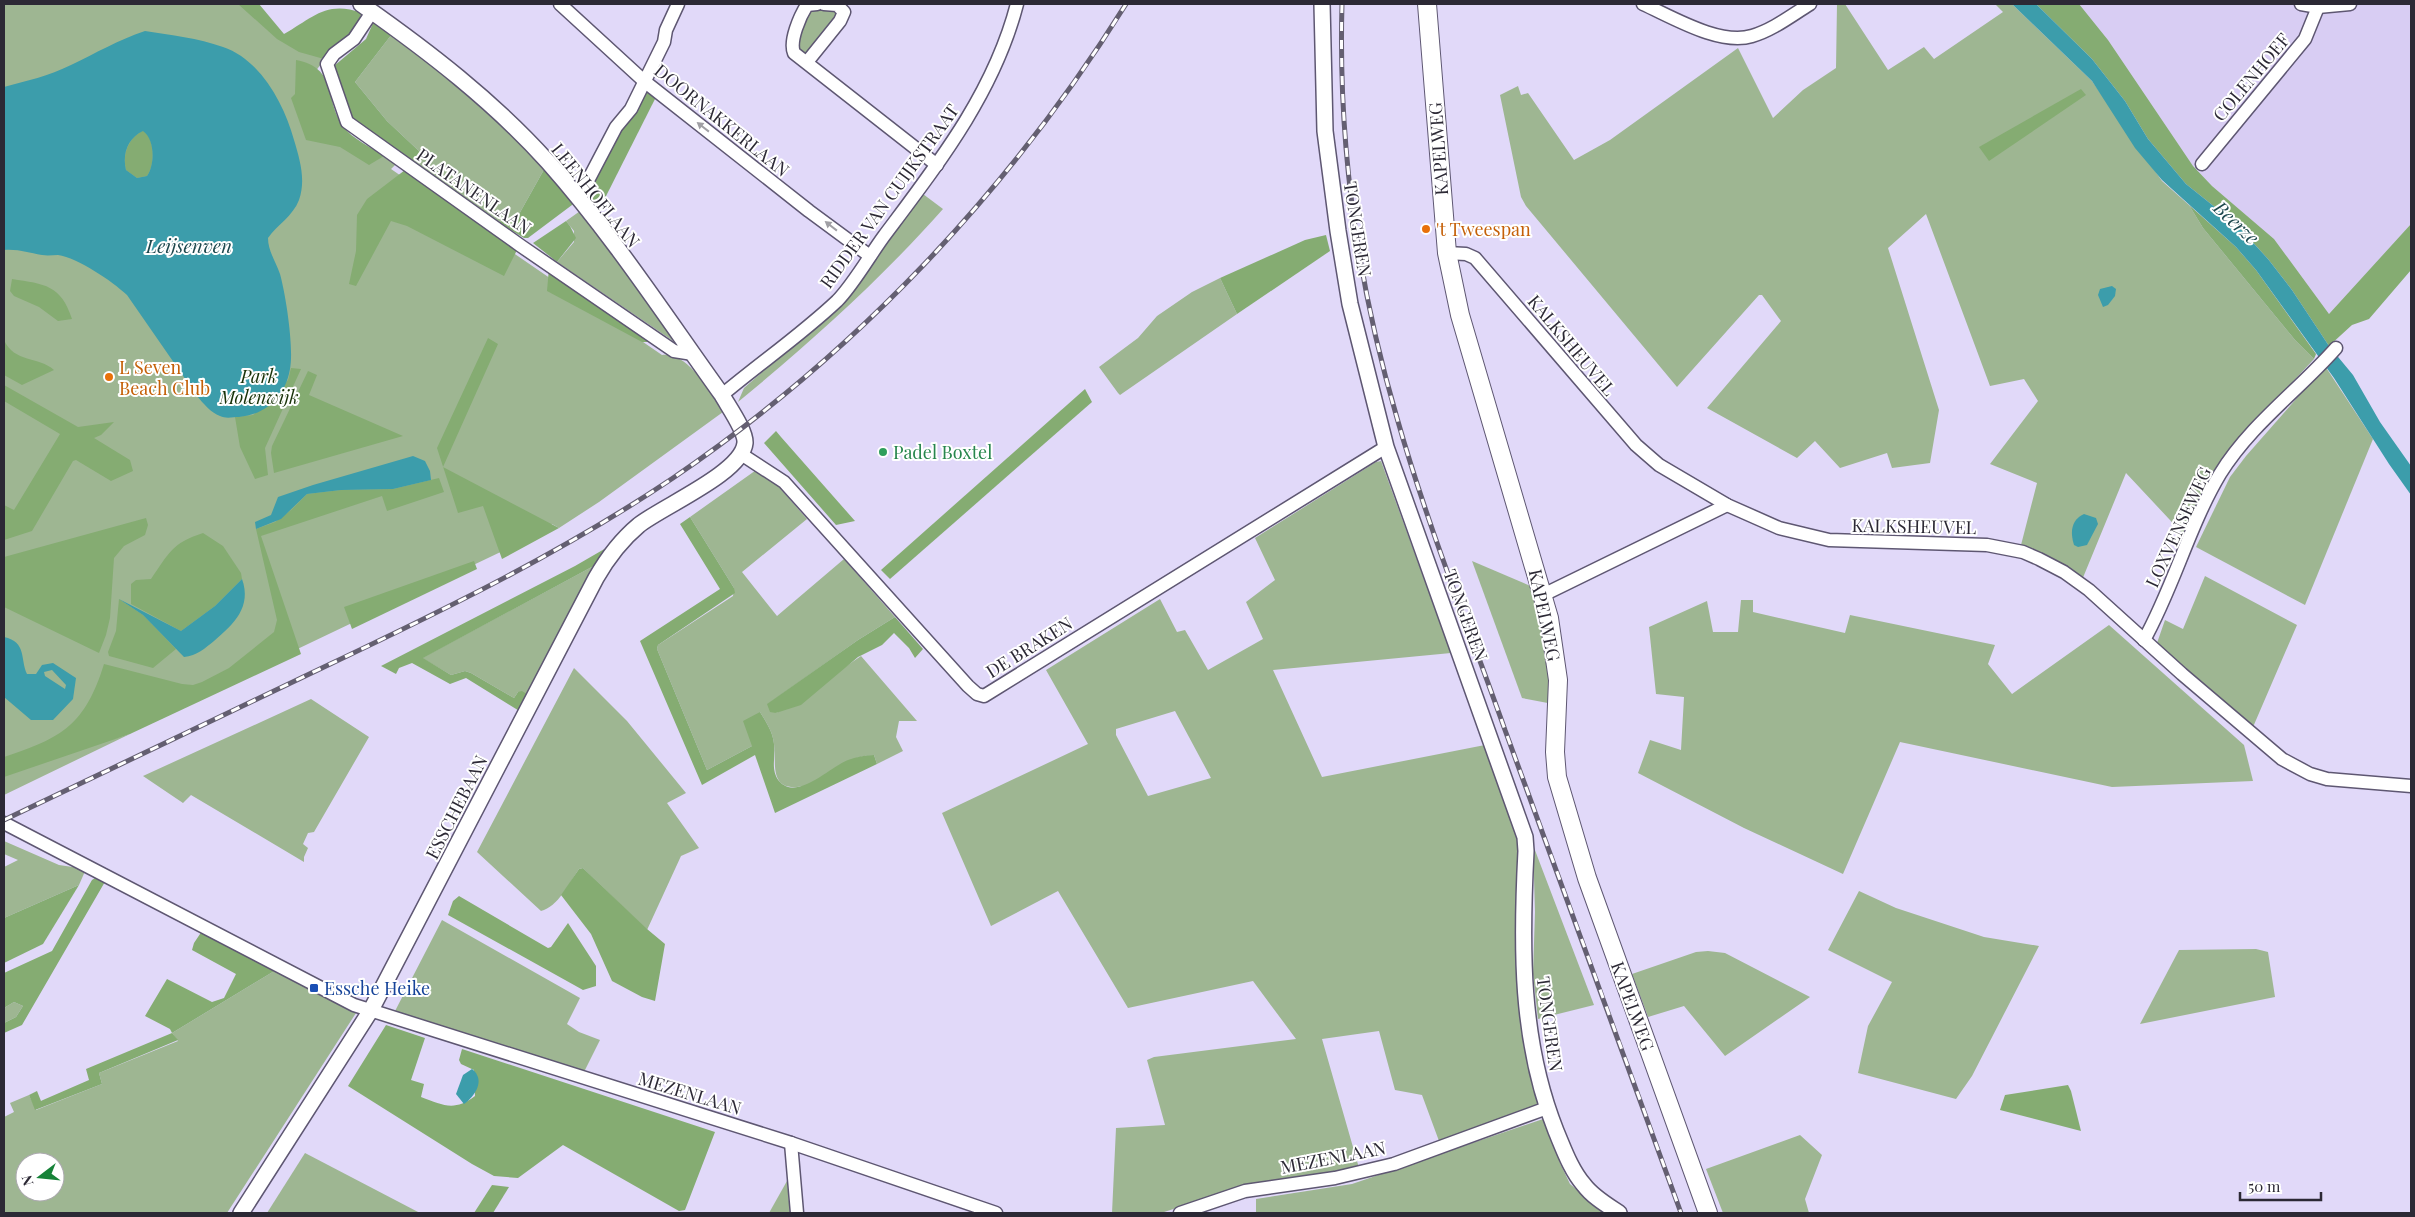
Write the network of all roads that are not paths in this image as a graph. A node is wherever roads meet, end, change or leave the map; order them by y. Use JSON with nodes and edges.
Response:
{"nodes":[{"id":1,"x":560,"y":4,"type":"edge"},
{"id":2,"x":678,"y":4,"type":"edge"},
{"id":3,"x":818,"y":4,"type":"edge"},
{"id":4,"x":824,"y":4,"type":"edge"},
{"id":5,"x":1017,"y":4,"type":"edge"},
{"id":6,"x":1322,"y":4,"type":"edge"},
{"id":7,"x":1427,"y":4,"type":"edge"},
{"id":8,"x":1643,"y":4,"type":"edge"},
{"id":9,"x":1810,"y":4,"type":"edge"},
{"id":10,"x":2301,"y":4,"type":"edge"},
{"id":11,"x":2350,"y":4,"type":"edge"},
{"id":12,"x":367,"y":8,"type":"edge"},
{"id":13,"x":2318,"y":8,"type":"junction"},
{"id":14,"x":807,"y":62,"type":"junction"},
{"id":15,"x":644,"y":81,"type":"junction"},
{"id":16,"x":2202,"y":164,"type":"dead end"},
{"id":17,"x":937,"y":165,"type":"junction"},
{"id":18,"x":577,"y":196,"type":"junction"},
{"id":19,"x":1447,"y":253,"type":"junction"},
{"id":20,"x":870,"y":256,"type":"junction"},
{"id":21,"x":2335,"y":349,"type":"dead end"},
{"id":22,"x":693,"y":354,"type":"junction"},
{"id":23,"x":722,"y":395,"type":"junction"},
{"id":24,"x":1386,"y":446,"type":"junction"},
{"id":25,"x":741,"y":454,"type":"junction"},
{"id":26,"x":1727,"y":505,"type":"junction"},
{"id":27,"x":1543,"y":595,"type":"junction"},
{"id":28,"x":2144,"y":640,"type":"junction"},
{"id":29,"x":2411,"y":786,"type":"edge"},
{"id":30,"x":4,"y":823,"type":"edge"},
{"id":31,"x":371,"y":1010,"type":"junction"},
{"id":32,"x":1547,"y":1108,"type":"junction"},
{"id":33,"x":791,"y":1143,"type":"junction"},
{"id":34,"x":241,"y":1213,"type":"edge"},
{"id":35,"x":797,"y":1213,"type":"edge"},
{"id":36,"x":996,"y":1213,"type":"edge"},
{"id":37,"x":1180,"y":1213,"type":"edge"},
{"id":38,"x":1620,"y":1213,"type":"edge"},
{"id":39,"x":1708,"y":1213,"type":"edge"}],
"edges":[{"from":1,"to":15,"type":"street","name":"DOORNAKKERLAAN"},
{"from":2,"to":15,"type":"street"},
{"from":3,"to":14,"type":"street"},
{"from":4,"to":14,"type":"street"},
{"from":5,"to":17,"type":"street","name":"RIDDER VAN CUIJKSTRAAT"},
{"from":6,"to":24,"type":"street","name":"TONGEREN"},
{"from":7,"to":19,"type":"main road","name":"KAPELWEG"},
{"from":8,"to":9,"type":"street"},
{"from":10,"to":13,"type":"street"},
{"from":11,"to":13,"type":"street"},
{"from":12,"to":18,"type":"street","name":"LEENHOFLAAN"},
{"from":12,"to":22,"type":"street","name":"PLATANENLAAN"},
{"from":13,"to":16,"type":"street","name":"COLENHOEF"},
{"from":14,"to":17,"type":"street"},
{"from":15,"to":18,"type":"street"},
{"from":20,"to":15,"type":"street","name":"DOORNAKKERLAAN","one_way":true},
{"from":17,"to":20,"type":"street","name":"RIDDER VAN CUIJKSTRAAT"},
{"from":18,"to":22,"type":"street","name":"LEENHOFLAAN"},
{"from":19,"to":26,"type":"street","name":"KALKSHEUVEL"},
{"from":19,"to":27,"type":"main road","name":"KAPELWEG"},
{"from":20,"to":23,"type":"street","name":"RIDDER VAN CUIJKSTRAAT"},
{"from":21,"to":28,"type":"street","name":"LOXVENSEWEG"},
{"from":22,"to":23,"type":"street","name":"LEENHOFLAAN"},
{"from":23,"to":25,"type":"street","name":"LEENHOFLAAN"},
{"from":24,"to":25,"type":"street","name":"DE BRAKEN"},
{"from":24,"to":32,"type":"street","name":"TONGEREN"},
{"from":25,"to":31,"type":"street","name":"ESSCHEBAAN"},
{"from":26,"to":27,"type":"street"},
{"from":26,"to":28,"type":"street","name":"KALKSHEUVEL"},
{"from":27,"to":39,"type":"main road","name":"KAPELWEG"},
{"from":28,"to":29,"type":"street","name":"KALKSHEUVEL"},
{"from":30,"to":31,"type":"street"},
{"from":31,"to":33,"type":"street","name":"MEZENLAAN"},
{"from":31,"to":34,"type":"street","name":"ESSCHEBAAN"},
{"from":32,"to":37,"type":"street","name":"MEZENLAAN"},
{"from":32,"to":38,"type":"street","name":"TONGEREN"},
{"from":33,"to":35,"type":"street"},
{"from":33,"to":36,"type":"street","name":"MEZENLAAN"}]}
